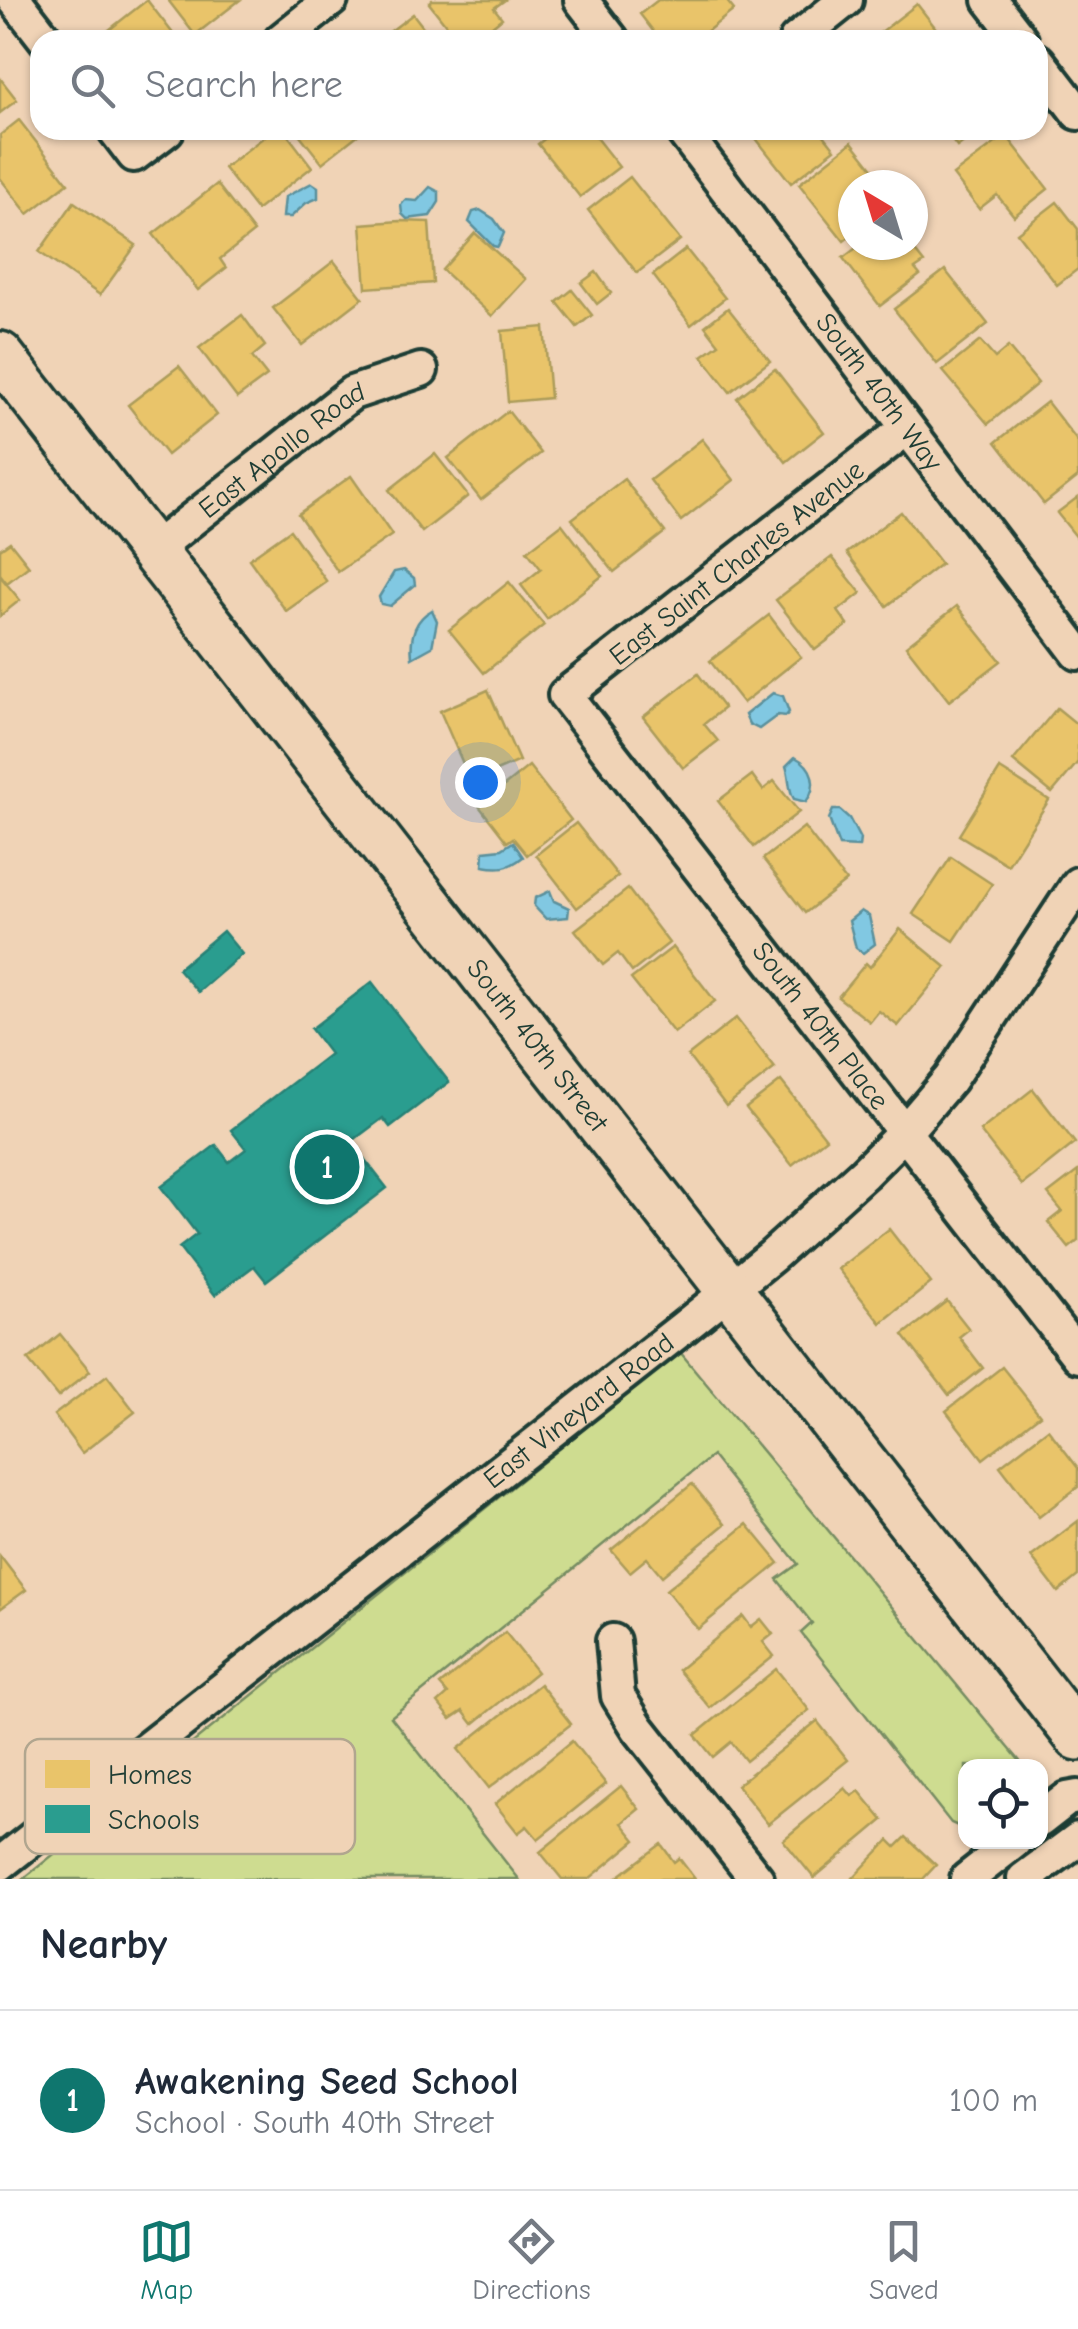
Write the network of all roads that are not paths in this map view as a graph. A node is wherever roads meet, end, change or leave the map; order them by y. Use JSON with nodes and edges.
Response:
{"nodes":[{"id":1,"x":15,"y":0,"type":"edge"},
{"id":2,"x":331,"y":0,"type":"edge"},
{"id":3,"x":581,"y":0,"type":"edge"},
{"id":4,"x":846,"y":0,"type":"edge"},
{"id":5,"x":990,"y":0,"type":"edge"},
{"id":6,"x":38,"y":30,"type":"edge"},
{"id":7,"x":294,"y":30,"type":"edge"},
{"id":8,"x":604,"y":30,"type":"edge"},
{"id":9,"x":808,"y":30,"type":"edge"},
{"id":10,"x":1013,"y":30,"type":"edge"},
{"id":11,"x":1048,"y":74,"type":"edge"},
{"id":12,"x":1078,"y":113,"type":"edge"},
{"id":13,"x":691,"y":140,"type":"edge"},
{"id":14,"x":420,"y":370,"type":"dead end"},
{"id":15,"x":5,"y":372,"type":"edge"},
{"id":16,"x":907,"y":428,"type":"junction"},
{"id":17,"x":152,"y":551,"type":"junction"},
{"id":18,"x":1078,"y":653,"type":"edge"},
{"id":19,"x":565,"y":696,"type":"joint"},
{"id":20,"x":1078,"y":884,"type":"edge"},
{"id":21,"x":904,"y":1133,"type":"junction"},
{"id":22,"x":730,"y":1290,"type":"junction"},
{"id":23,"x":1078,"y":1356,"type":"edge"},
{"id":24,"x":613,"y":1640,"type":"dead end"},
{"id":25,"x":1078,"y":1736,"type":"edge"},
{"id":26,"x":159,"y":1739,"type":"edge"},
{"id":27,"x":1078,"y":1796,"type":"edge"},
{"id":28,"x":1048,"y":1814,"type":"edge"},
{"id":29,"x":1078,"y":1839,"type":"edge"},
{"id":30,"x":25,"y":1844,"type":"edge"},
{"id":31,"x":1007,"y":1849,"type":"edge"},
{"id":32,"x":0,"y":1864,"type":"edge"},
{"id":33,"x":983,"y":1874,"type":"edge"},
{"id":34,"x":758,"y":1879,"type":"edge"},
{"id":35,"x":1024,"y":1879,"type":"edge"}],
"edges":[{"from":1,"to":6,"type":"street"},
{"from":2,"to":7,"type":"street"},
{"from":3,"to":8,"type":"street"},
{"from":4,"to":9,"type":"street"},
{"from":5,"to":10,"type":"street"},
{"from":11,"to":12,"type":"street"},
{"from":13,"to":16,"type":"street","name":"South 40th Way"},
{"from":14,"to":17,"type":"street","name":"East Apollo Road"},
{"from":15,"to":17,"type":"main road","name":"South 40th Street"},
{"from":16,"to":18,"type":"street","name":"South 40th Way"},
{"from":16,"to":19,"type":"street","name":"East Saint Charles Avenue"},
{"from":17,"to":22,"type":"main road","name":"South 40th Street"},
{"from":19,"to":21,"type":"street","name":"South 40th Place"},
{"from":20,"to":21,"type":"street","name":"East Vineyard Road"},
{"from":21,"to":22,"type":"street","name":"East Vineyard Road"},
{"from":21,"to":23,"type":"street","name":"South 40th Place"},
{"from":22,"to":25,"type":"main road","name":"South 40th Street"},
{"from":22,"to":26,"type":"street","name":"East Vineyard Road"},
{"from":24,"to":34,"type":"street"},
{"from":27,"to":28,"type":"street"},
{"from":29,"to":35,"type":"street"},
{"from":30,"to":32,"type":"street","name":"East Vineyard Road"},
{"from":31,"to":33,"type":"street"}]}
